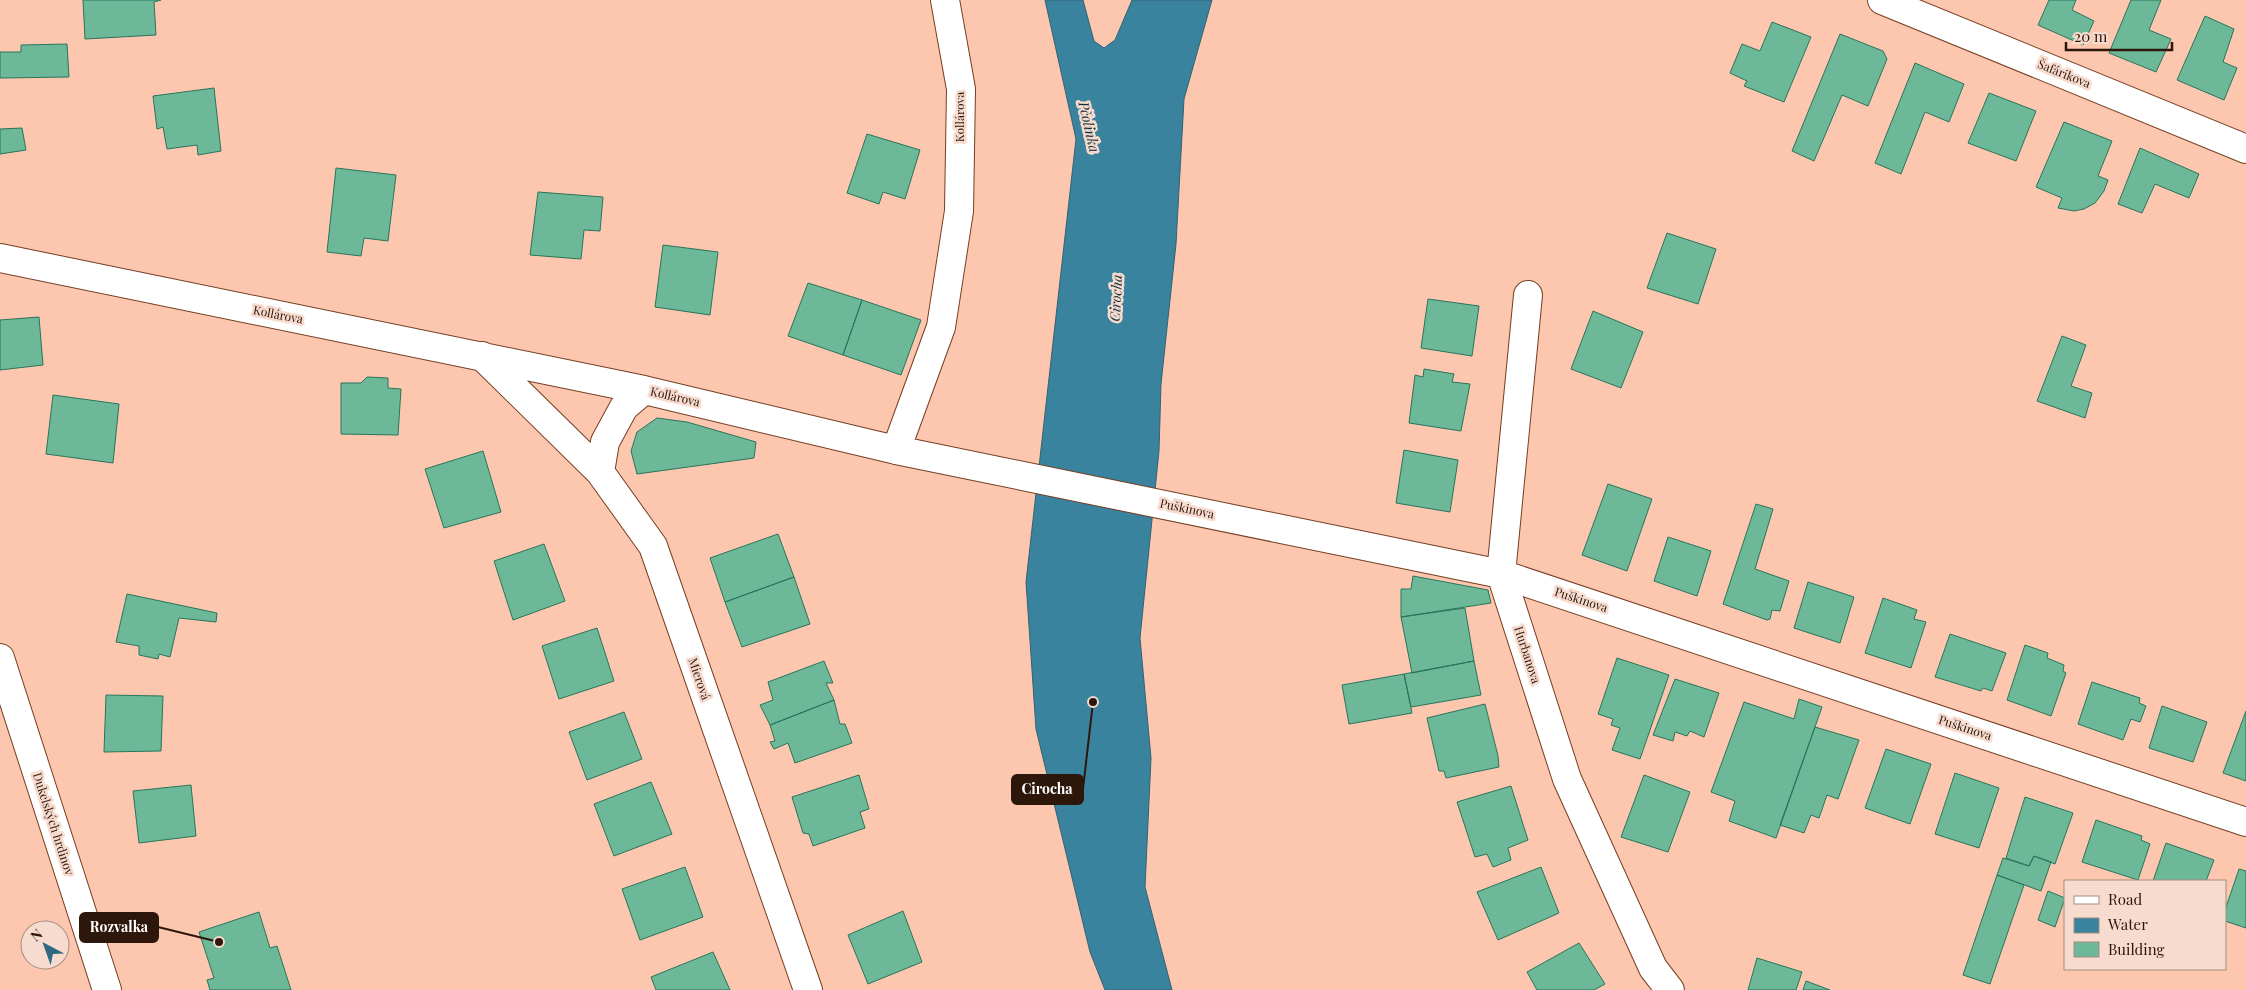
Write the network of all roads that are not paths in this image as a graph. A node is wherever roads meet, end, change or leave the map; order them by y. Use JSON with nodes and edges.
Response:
{"nodes":[{"id":1,"x":945,"y":0,"type":"edge"},
{"id":2,"x":1882,"y":0,"type":"edge"},
{"id":3,"x":2246,"y":149,"type":"edge"},
{"id":4,"x":0,"y":258,"type":"edge"},
{"id":5,"x":1528,"y":295,"type":"dead end"},
{"id":6,"x":482,"y":356,"type":"junction"},
{"id":7,"x":644,"y":390,"type":"junction"},
{"id":8,"x":896,"y":450,"type":"junction"},
{"id":9,"x":600,"y":472,"type":"junction"},
{"id":10,"x":1501,"y":574,"type":"junction"},
{"id":11,"x":0,"y":658,"type":"edge"},
{"id":12,"x":2246,"y":822,"type":"edge"},
{"id":13,"x":107,"y":990,"type":"edge"},
{"id":14,"x":808,"y":990,"type":"edge"},
{"id":15,"x":1670,"y":990,"type":"edge"}],
"edges":[{"from":1,"to":8,"type":"street","name":"Kollárova"},
{"from":2,"to":3,"type":"street","name":"Šafárikova"},
{"from":4,"to":6,"type":"street","name":"Kollárova"},
{"from":5,"to":10,"type":"street","name":"Hurbanova"},
{"from":6,"to":7,"type":"street","name":"Kollárova"},
{"from":6,"to":9,"type":"street","name":"Mierová"},
{"from":7,"to":8,"type":"street","name":"Kollárova"},
{"from":7,"to":9,"type":"street"},
{"from":8,"to":10,"type":"street","name":"Puškinova"},
{"from":9,"to":14,"type":"street","name":"Mierová"},
{"from":10,"to":12,"type":"street","name":"Puškinova"},
{"from":10,"to":15,"type":"street","name":"Hurbanova"},
{"from":11,"to":13,"type":"street","name":"Dukelských hrdinov"}]}
